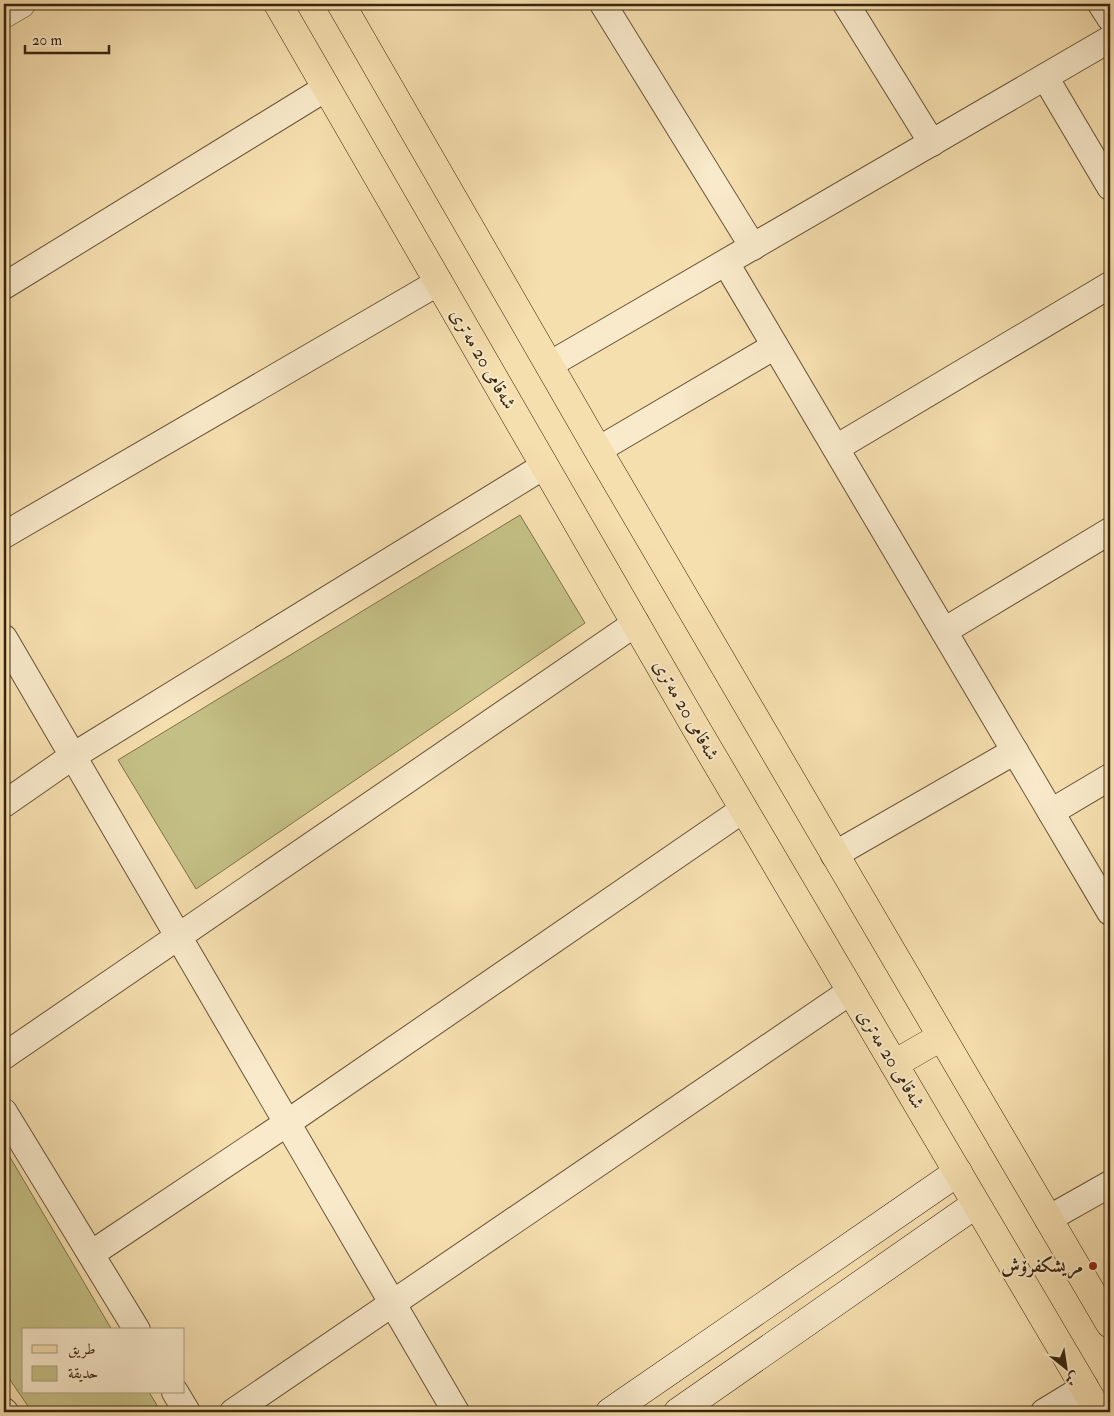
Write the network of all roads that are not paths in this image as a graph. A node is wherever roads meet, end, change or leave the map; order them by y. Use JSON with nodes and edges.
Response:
{"nodes":[{"id":1,"x":21,"y":4,"type":"edge"},
{"id":2,"x":278,"y":4,"type":"edge"},
{"id":3,"x":341,"y":4,"type":"edge"},
{"id":4,"x":603,"y":4,"type":"edge"},
{"id":5,"x":846,"y":4,"type":"edge"},
{"id":6,"x":1101,"y":4,"type":"edge"},
{"id":7,"x":4,"y":14,"type":"edge"},
{"id":8,"x":1110,"y":18,"type":"edge"},
{"id":9,"x":1110,"y":39,"type":"edge"},
{"id":10,"x":1045,"y":77,"type":"junction"},
{"id":11,"x":326,"y":88,"type":"junction"},
{"id":12,"x":932,"y":143,"type":"junction"},
{"id":13,"x":1110,"y":187,"type":"edge"},
{"id":14,"x":753,"y":247,"type":"junction"},
{"id":15,"x":726,"y":263,"type":"junction"},
{"id":16,"x":439,"y":282,"type":"junction"},
{"id":17,"x":1110,"y":285,"type":"edge"},
{"id":18,"x":4,"y":286,"type":"edge"},
{"id":19,"x":774,"y":346,"type":"junction"},
{"id":20,"x":549,"y":365,"type":"junction"},
{"id":21,"x":836,"y":448,"type":"junction"},
{"id":22,"x":598,"y":450,"type":"junction"},
{"id":23,"x":544,"y":466,"type":"junction"},
{"id":24,"x":1110,"y":531,"type":"edge"},
{"id":25,"x":4,"y":535,"type":"edge"},
{"id":26,"x":636,"y":623,"type":"junction"},
{"id":27,"x":944,"y":631,"type":"junction"},
{"id":28,"x":4,"y":638,"type":"edge"},
{"id":29,"x":1015,"y":751,"type":"junction"},
{"id":30,"x":73,"y":756,"type":"junction"},
{"id":31,"x":1110,"y":777,"type":"edge"},
{"id":32,"x":4,"y":804,"type":"edge"},
{"id":33,"x":744,"y":809,"type":"junction"},
{"id":34,"x":1051,"y":812,"type":"junction"},
{"id":35,"x":834,"y":855,"type":"junction"},
{"id":36,"x":1110,"y":912,"type":"edge"},
{"id":37,"x":178,"y":937,"type":"junction"},
{"id":38,"x":850,"y":991,"type":"junction"},
{"id":39,"x":941,"y":1037,"type":"junction"},
{"id":40,"x":4,"y":1056,"type":"edge"},
{"id":41,"x":894,"y":1064,"type":"junction"},
{"id":42,"x":4,"y":1112,"type":"edge"},
{"id":43,"x":287,"y":1123,"type":"junction"},
{"id":44,"x":958,"y":1172,"type":"junction"},
{"id":45,"x":1110,"y":1184,"type":"edge"},
{"id":46,"x":976,"y":1204,"type":"junction"},
{"id":47,"x":1048,"y":1219,"type":"junction"},
{"id":48,"x":91,"y":1254,"type":"junction"},
{"id":49,"x":392,"y":1304,"type":"junction"},
{"id":50,"x":1110,"y":1324,"type":"edge"},
{"id":51,"x":136,"y":1328,"type":"edge"},
{"id":52,"x":1085,"y":1388,"type":"junction"},
{"id":53,"x":175,"y":1394,"type":"edge"},
{"id":54,"x":187,"y":1412,"type":"edge"},
{"id":55,"x":233,"y":1412,"type":"edge"},
{"id":56,"x":456,"y":1412,"type":"edge"},
{"id":57,"x":610,"y":1412,"type":"edge"},
{"id":58,"x":678,"y":1412,"type":"edge"},
{"id":59,"x":1044,"y":1412,"type":"edge"},
{"id":60,"x":1099,"y":1412,"type":"edge"}],
"edges":[{"from":1,"to":7,"type":"main road"},
{"from":2,"to":11,"type":"main road","name":"شەقامی 20 مەتری"},
{"from":3,"to":20,"type":"main road"},
{"from":4,"to":14,"type":"street"},
{"from":5,"to":12,"type":"street"},
{"from":6,"to":8,"type":"street"},
{"from":9,"to":10,"type":"street"},
{"from":10,"to":12,"type":"street"},
{"from":10,"to":13,"type":"street"},
{"from":11,"to":16,"type":"main road","name":"شەقامی 20 مەتری"},
{"from":11,"to":18,"type":"street"},
{"from":12,"to":14,"type":"street"},
{"from":14,"to":15,"type":"street"},
{"from":15,"to":19,"type":"street"},
{"from":15,"to":20,"type":"street"},
{"from":16,"to":23,"type":"main road","name":"شەقامی 20 مەتری"},
{"from":16,"to":25,"type":"street"},
{"from":17,"to":21,"type":"street"},
{"from":19,"to":21,"type":"street"},
{"from":19,"to":22,"type":"street"},
{"from":20,"to":22,"type":"main road"},
{"from":21,"to":27,"type":"street"},
{"from":22,"to":35,"type":"main road"},
{"from":23,"to":26,"type":"main road","name":"شەقامی 20 مەتری"},
{"from":23,"to":30,"type":"street"},
{"from":24,"to":27,"type":"street"},
{"from":26,"to":33,"type":"main road","name":"شەقامی 20 مەتری"},
{"from":26,"to":37,"type":"street"},
{"from":27,"to":29,"type":"street"},
{"from":28,"to":30,"type":"street"},
{"from":29,"to":34,"type":"street"},
{"from":29,"to":35,"type":"street"},
{"from":30,"to":32,"type":"street"},
{"from":30,"to":37,"type":"street"},
{"from":31,"to":34,"type":"street"},
{"from":33,"to":38,"type":"main road","name":"شەقامی 20 مەتری"},
{"from":33,"to":43,"type":"street"},
{"from":34,"to":36,"type":"street"},
{"from":35,"to":39,"type":"main road"},
{"from":37,"to":40,"type":"street"},
{"from":37,"to":43,"type":"street"},
{"from":38,"to":41,"type":"main road","name":"شەقامی 20 مەتری"},
{"from":38,"to":49,"type":"street"},
{"from":39,"to":41,"type":"main road"},
{"from":39,"to":47,"type":"main road"},
{"from":41,"to":44,"type":"main road","name":"شەقامی 20 مەتری"},
{"from":42,"to":48,"type":"street"},
{"from":43,"to":48,"type":"street"},
{"from":43,"to":49,"type":"street"},
{"from":44,"to":46,"type":"main road","name":"شەقامی 20 مەتری"},
{"from":44,"to":57,"type":"main road"},
{"from":45,"to":47,"type":"street"},
{"from":46,"to":52,"type":"main road","name":"شەقامی 20 مەتری"},
{"from":46,"to":58,"type":"main road"},
{"from":47,"to":50,"type":"main road"},
{"from":48,"to":51,"type":"street"},
{"from":49,"to":55,"type":"street"},
{"from":49,"to":56,"type":"street"},
{"from":52,"to":59,"type":"street"},
{"from":52,"to":60,"type":"main road","name":"شەقامی 20 مەتری"},
{"from":53,"to":54,"type":"street"}]}
